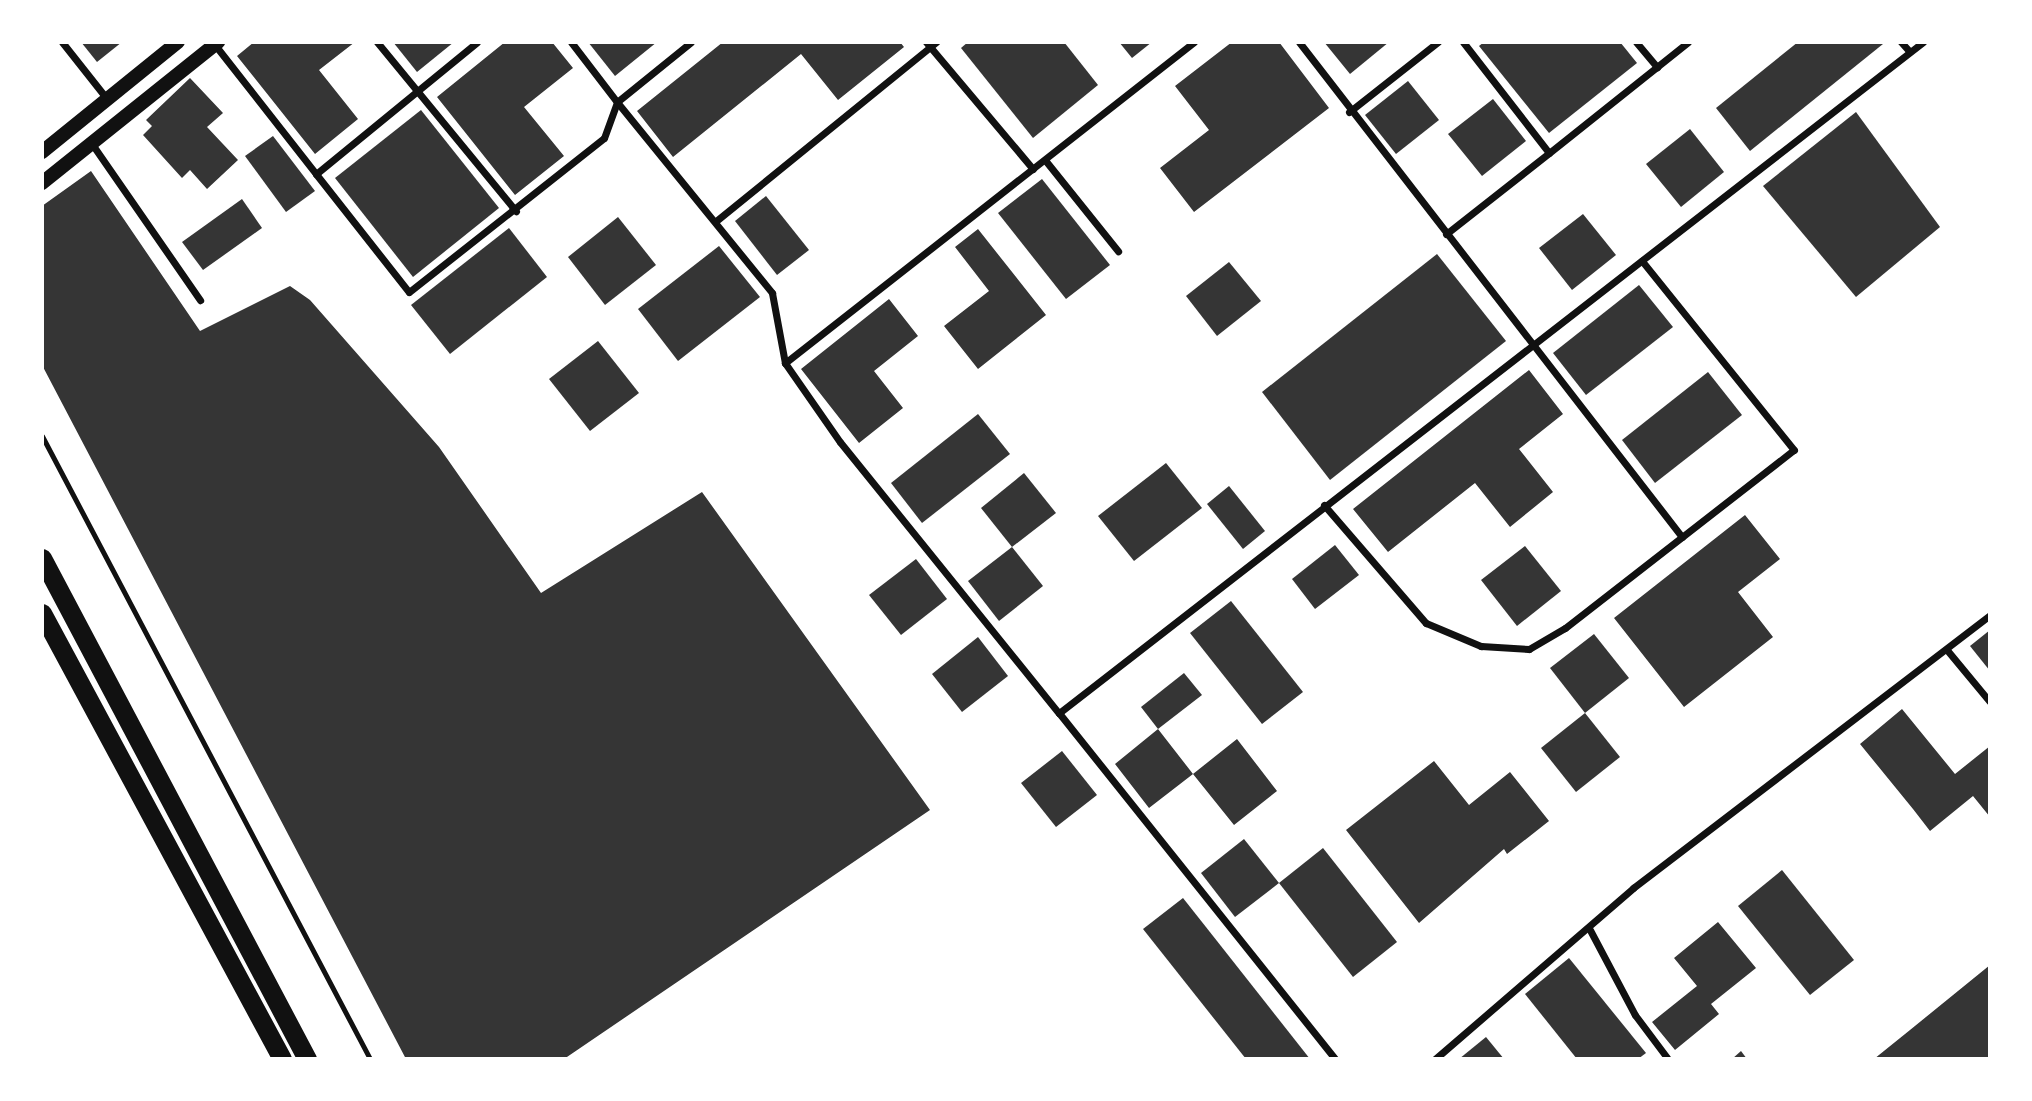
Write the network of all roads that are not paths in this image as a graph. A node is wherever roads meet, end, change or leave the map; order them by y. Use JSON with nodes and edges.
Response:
{"nodes":[{"id":1,"x":62,"y":42,"type":"edge"},
{"id":2,"x":178,"y":42,"type":"edge"},
{"id":3,"x":377,"y":42,"type":"edge"},
{"id":4,"x":477,"y":42,"type":"edge"},
{"id":5,"x":571,"y":42,"type":"edge"},
{"id":6,"x":691,"y":42,"type":"edge"},
{"id":7,"x":1194,"y":42,"type":"edge"},
{"id":8,"x":1300,"y":42,"type":"edge"},
{"id":9,"x":1438,"y":42,"type":"edge"},
{"id":10,"x":1463,"y":42,"type":"edge"},
{"id":11,"x":1636,"y":42,"type":"edge"},
{"id":12,"x":1688,"y":42,"type":"edge"},
{"id":13,"x":1901,"y":42,"type":"edge"},
{"id":14,"x":1923,"y":42,"type":"edge"},
{"id":15,"x":217,"y":43,"type":"edge"},
{"id":16,"x":931,"y":44,"type":"edge"},
{"id":17,"x":1910,"y":52,"type":"junction"},
{"id":18,"x":1657,"y":67,"type":"junction"},
{"id":19,"x":417,"y":93,"type":"junction"},
{"id":20,"x":107,"y":99,"type":"junction"},
{"id":21,"x":617,"y":102,"type":"junction"},
{"id":22,"x":1349,"y":112,"type":"junction"},
{"id":23,"x":92,"y":144,"type":"junction"},
{"id":24,"x":42,"y":152,"type":"edge"},
{"id":25,"x":1549,"y":153,"type":"junction"},
{"id":26,"x":1045,"y":160,"type":"junction"},
{"id":27,"x":1033,"y":169,"type":"junction"},
{"id":28,"x":316,"y":174,"type":"junction"},
{"id":29,"x":42,"y":183,"type":"edge"},
{"id":30,"x":516,"y":211,"type":"junction"},
{"id":31,"x":716,"y":222,"type":"junction"},
{"id":32,"x":1446,"y":234,"type":"junction"},
{"id":33,"x":1118,"y":251,"type":"dead end"},
{"id":34,"x":1642,"y":261,"type":"junction"},
{"id":35,"x":200,"y":300,"type":"dead end"},
{"id":36,"x":1530,"y":346,"type":"junction"},
{"id":37,"x":785,"y":363,"type":"junction"},
{"id":38,"x":42,"y":436,"type":"edge"},
{"id":39,"x":1324,"y":505,"type":"junction"},
{"id":40,"x":1682,"y":537,"type":"junction"},
{"id":41,"x":42,"y":558,"type":"edge"},
{"id":42,"x":42,"y":613,"type":"edge"},
{"id":43,"x":1990,"y":615,"type":"edge"},
{"id":44,"x":1947,"y":650,"type":"junction"},
{"id":45,"x":1990,"y":702,"type":"edge"},
{"id":46,"x":1059,"y":713,"type":"junction"},
{"id":47,"x":1590,"y":930,"type":"junction"},
{"id":48,"x":282,"y":1059,"type":"edge"},
{"id":49,"x":307,"y":1059,"type":"edge"},
{"id":50,"x":370,"y":1059,"type":"edge"},
{"id":51,"x":1335,"y":1059,"type":"edge"},
{"id":52,"x":1435,"y":1059,"type":"edge"},
{"id":53,"x":1668,"y":1059,"type":"edge"}],
"edges":[{"from":1,"to":20,"type":"street"},
{"from":2,"to":20,"type":"main road"},
{"from":3,"to":19,"type":"street"},
{"from":4,"to":19,"type":"street"},
{"from":5,"to":21,"type":"street"},
{"from":6,"to":21,"type":"street"},
{"from":7,"to":26,"type":"street"},
{"from":8,"to":22,"type":"street"},
{"from":9,"to":22,"type":"street"},
{"from":10,"to":25,"type":"street"},
{"from":11,"to":18,"type":"street"},
{"from":12,"to":18,"type":"street"},
{"from":13,"to":17,"type":"street"},
{"from":14,"to":17,"type":"street"},
{"from":15,"to":23,"type":"main road"},
{"from":15,"to":28,"type":"street"},
{"from":16,"to":27,"type":"street"},
{"from":16,"to":31,"type":"street"},
{"from":17,"to":34,"type":"street"},
{"from":18,"to":25,"type":"street"},
{"from":19,"to":28,"type":"street"},
{"from":19,"to":30,"type":"street"},
{"from":20,"to":24,"type":"main road"},
{"from":21,"to":30,"type":"street"},
{"from":21,"to":31,"type":"street"},
{"from":22,"to":32,"type":"street"},
{"from":23,"to":29,"type":"main road"},
{"from":23,"to":35,"type":"street"},
{"from":25,"to":32,"type":"street"},
{"from":26,"to":27,"type":"street"},
{"from":26,"to":33,"type":"street"},
{"from":27,"to":37,"type":"street"},
{"from":28,"to":30,"type":"street"},
{"from":31,"to":37,"type":"street"},
{"from":32,"to":36,"type":"street"},
{"from":34,"to":36,"type":"street"},
{"from":34,"to":40,"type":"street"},
{"from":36,"to":39,"type":"street"},
{"from":36,"to":40,"type":"street"},
{"from":37,"to":46,"type":"street"},
{"from":38,"to":50,"type":"lane"},
{"from":39,"to":40,"type":"street"},
{"from":39,"to":46,"type":"street"},
{"from":41,"to":49,"type":"highway"},
{"from":42,"to":48,"type":"highway"},
{"from":43,"to":44,"type":"street"},
{"from":44,"to":45,"type":"street"},
{"from":44,"to":47,"type":"street"},
{"from":46,"to":51,"type":"street"},
{"from":47,"to":52,"type":"street"},
{"from":47,"to":53,"type":"street"}]}
